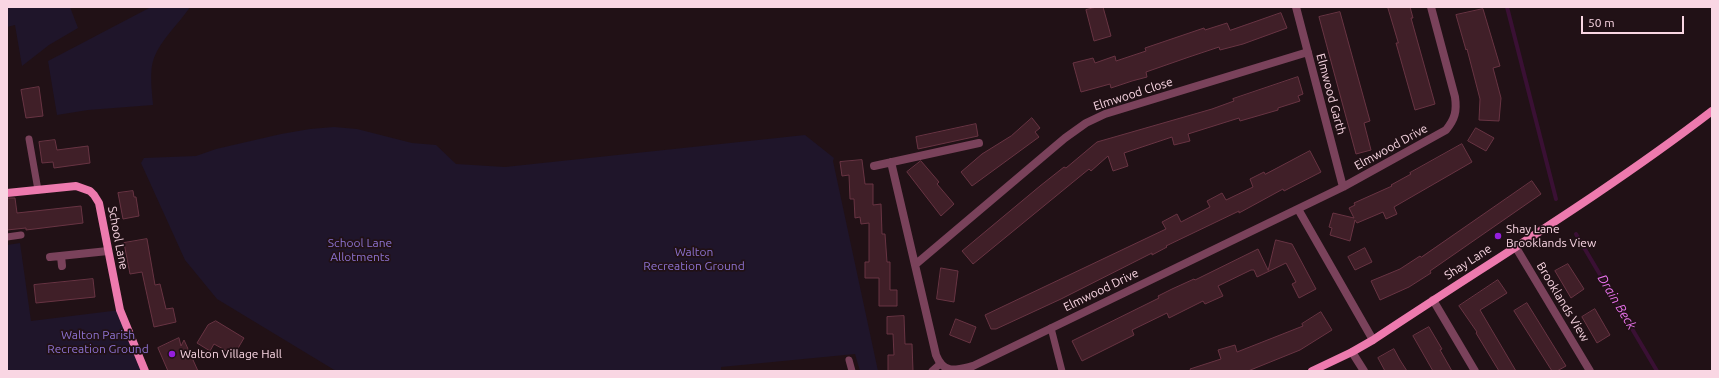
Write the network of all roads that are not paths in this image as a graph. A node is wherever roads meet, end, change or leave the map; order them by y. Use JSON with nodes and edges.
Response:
{"nodes":[{"id":1,"x":1296,"y":7,"type":"edge"},
{"id":2,"x":1431,"y":7,"type":"edge"},
{"id":3,"x":1308,"y":52,"type":"junction"},
{"id":4,"x":1712,"y":111,"type":"edge"},
{"id":5,"x":29,"y":139,"type":"dead end"},
{"id":6,"x":979,"y":143,"type":"dead end"},
{"id":7,"x":891,"y":162,"type":"junction"},
{"id":8,"x":874,"y":166,"type":"dead end"},
{"id":9,"x":1343,"y":187,"type":"junction"},
{"id":10,"x":38,"y":190,"type":"junction"},
{"id":11,"x":7,"y":193,"type":"edge"},
{"id":12,"x":1298,"y":209,"type":"junction"},
{"id":13,"x":21,"y":235,"type":"dead end"},
{"id":14,"x":7,"y":237,"type":"edge"},
{"id":15,"x":1515,"y":246,"type":"junction"},
{"id":16,"x":108,"y":251,"type":"junction"},
{"id":17,"x":61,"y":256,"type":"junction"},
{"id":18,"x":50,"y":257,"type":"dead end"},
{"id":19,"x":916,"y":264,"type":"junction"},
{"id":20,"x":62,"y":266,"type":"dead end"},
{"id":21,"x":1433,"y":300,"type":"junction"},
{"id":22,"x":1051,"y":328,"type":"junction"},
{"id":23,"x":1373,"y":340,"type":"junction"},
{"id":24,"x":1352,"y":352,"type":"junction"},
{"id":25,"x":849,"y":360,"type":"dead end"},
{"id":26,"x":940,"y":364,"type":"junction"},
{"id":27,"x":145,"y":371,"type":"edge"},
{"id":28,"x":852,"y":371,"type":"edge"},
{"id":29,"x":932,"y":371,"type":"edge"},
{"id":30,"x":1062,"y":371,"type":"edge"},
{"id":31,"x":1312,"y":371,"type":"edge"},
{"id":32,"x":1364,"y":371,"type":"edge"},
{"id":33,"x":1475,"y":371,"type":"edge"},
{"id":34,"x":1590,"y":371,"type":"edge"}],
"edges":[{"from":1,"to":3,"type":"street","name":"Elmwood Garth"},
{"from":2,"to":9,"type":"street","name":"Elmwood Drive"},
{"from":3,"to":9,"type":"street","name":"Elmwood Garth"},
{"from":3,"to":19,"type":"street","name":"Elmwood Close"},
{"from":4,"to":15,"type":"main road","name":"Shay Lane"},
{"from":5,"to":10,"type":"lane"},
{"from":6,"to":7,"type":"street"},
{"from":7,"to":8,"type":"street"},
{"from":7,"to":19,"type":"street"},
{"from":9,"to":12,"type":"street","name":"Elmwood Drive"},
{"from":10,"to":11,"type":"main road","name":"School Lane"},
{"from":10,"to":16,"type":"main road","name":"School Lane"},
{"from":12,"to":22,"type":"street","name":"Elmwood Drive"},
{"from":12,"to":23,"type":"street"},
{"from":13,"to":14,"type":"lane"},
{"from":15,"to":21,"type":"main road","name":"Shay Lane"},
{"from":15,"to":34,"type":"street","name":"Brooklands View"},
{"from":16,"to":17,"type":"street"},
{"from":16,"to":27,"type":"main road","name":"School Lane"},
{"from":17,"to":18,"type":"street"},
{"from":17,"to":20,"type":"street"},
{"from":19,"to":26,"type":"street"},
{"from":21,"to":23,"type":"main road","name":"Shay Lane"},
{"from":21,"to":33,"type":"street"},
{"from":22,"to":26,"type":"street","name":"Elmwood Drive"},
{"from":22,"to":30,"type":"lane"},
{"from":23,"to":24,"type":"main road","name":"Shay Lane"},
{"from":24,"to":31,"type":"main road","name":"Shay Lane"},
{"from":24,"to":32,"type":"street"},
{"from":25,"to":28,"type":"lane"},
{"from":26,"to":29,"type":"lane"}]}
